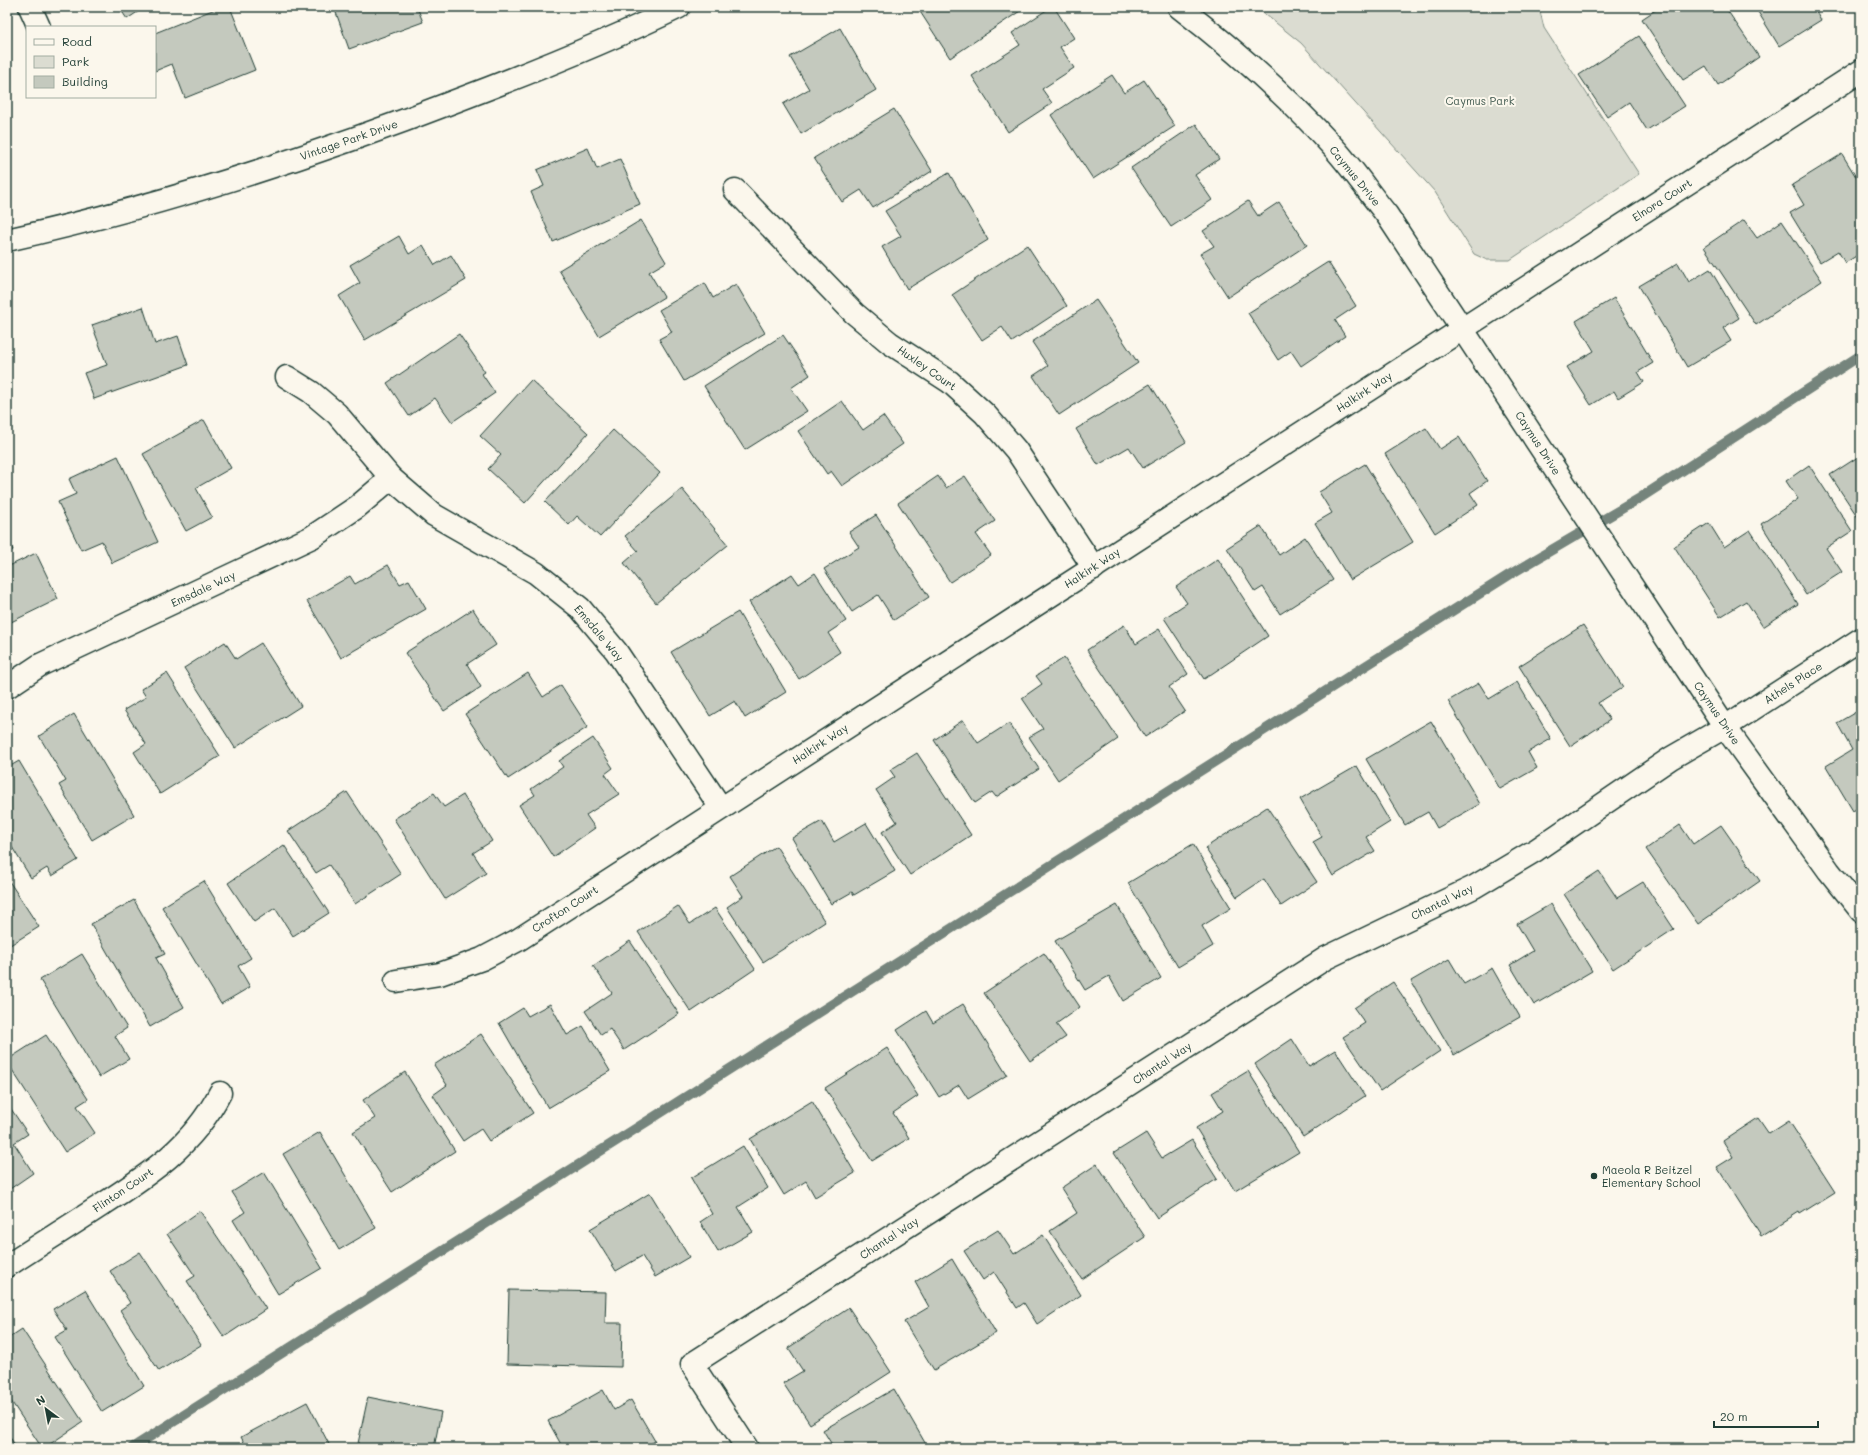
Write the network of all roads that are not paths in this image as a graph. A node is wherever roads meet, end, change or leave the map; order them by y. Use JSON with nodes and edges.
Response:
{"nodes":[{"id":1,"x":30,"y":7,"type":"edge"},
{"id":2,"x":679,"y":7,"type":"edge"},
{"id":3,"x":1179,"y":7,"type":"edge"},
{"id":4,"x":39,"y":26,"type":"edge"},
{"id":5,"x":1861,"y":71,"type":"edge"},
{"id":6,"x":735,"y":190,"type":"dead end"},
{"id":7,"x":7,"y":240,"type":"edge"},
{"id":8,"x":1463,"y":328,"type":"junction"},
{"id":9,"x":287,"y":377,"type":"dead end"},
{"id":10,"x":391,"y":478,"type":"junction"},
{"id":11,"x":1094,"y":568,"type":"junction"},
{"id":12,"x":1861,"y":639,"type":"edge"},
{"id":13,"x":7,"y":687,"type":"edge"},
{"id":14,"x":1725,"y":727,"type":"junction"},
{"id":15,"x":721,"y":808,"type":"junction"},
{"id":16,"x":1861,"y":911,"type":"edge"},
{"id":17,"x":396,"y":981,"type":"dead end"},
{"id":18,"x":220,"y":1093,"type":"dead end"},
{"id":19,"x":7,"y":1266,"type":"edge"},
{"id":20,"x":747,"y":1448,"type":"edge"}],
"edges":[{"from":1,"to":4,"type":"street"},
{"from":2,"to":7,"type":"street","name":"Vintage Park Drive"},
{"from":3,"to":8,"type":"street","name":"Caymus Drive"},
{"from":5,"to":8,"type":"street","name":"Elnora Court"},
{"from":6,"to":11,"type":"street","name":"Huxley Court"},
{"from":8,"to":11,"type":"street","name":"Halkirk Way"},
{"from":8,"to":14,"type":"street","name":"Caymus Drive"},
{"from":9,"to":10,"type":"street","name":"Emsdale Way"},
{"from":10,"to":13,"type":"street","name":"Emsdale Way"},
{"from":10,"to":15,"type":"street","name":"Emsdale Way"},
{"from":11,"to":15,"type":"street","name":"Halkirk Way"},
{"from":12,"to":14,"type":"street","name":"Athels Place"},
{"from":14,"to":16,"type":"street","name":"Caymus Drive"},
{"from":14,"to":20,"type":"street","name":"Chantal Way"},
{"from":15,"to":17,"type":"street","name":"Crofton Court"},
{"from":18,"to":19,"type":"street","name":"Flinton Court"}]}
